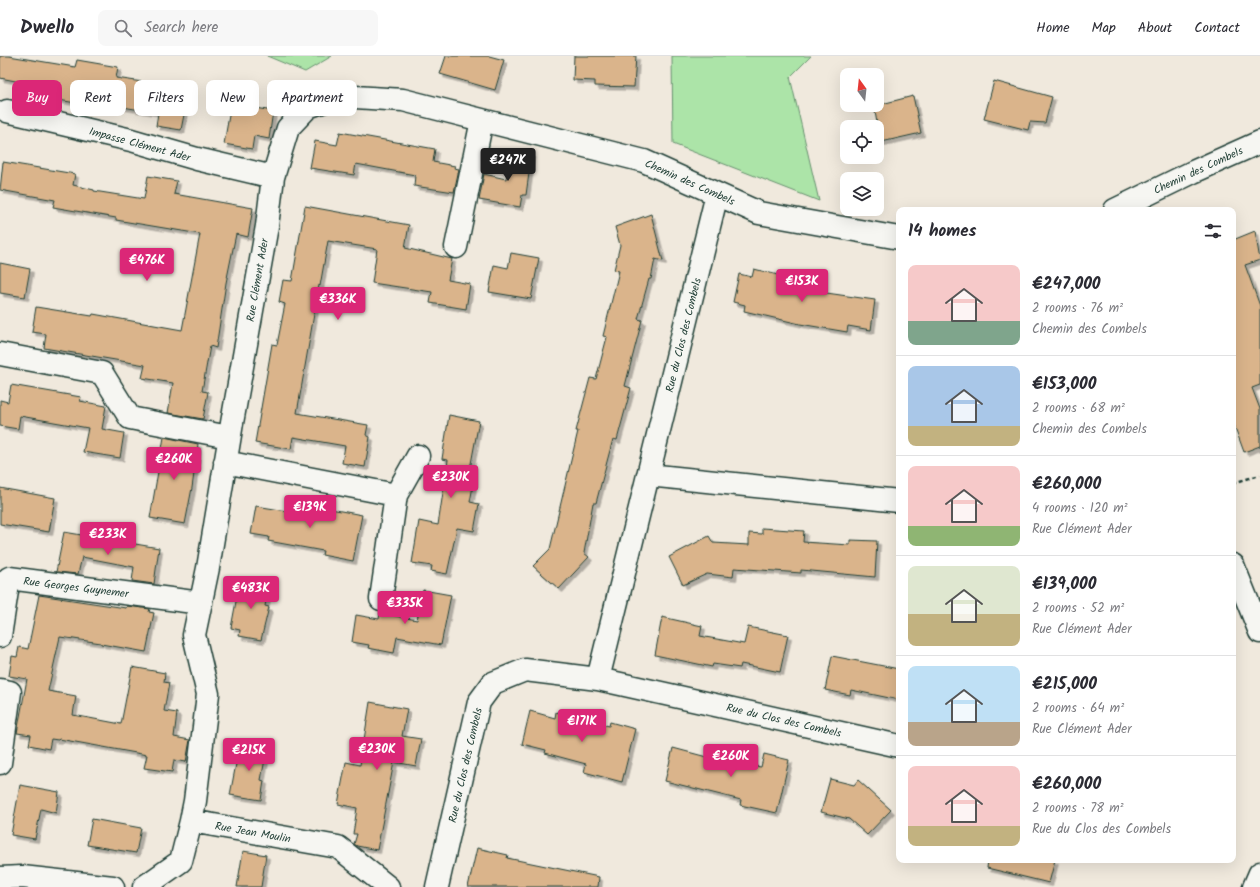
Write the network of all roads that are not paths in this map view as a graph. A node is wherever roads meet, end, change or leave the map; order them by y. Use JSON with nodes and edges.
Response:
{"nodes":[{"id":1,"x":357,"y":97,"type":"edge"},
{"id":2,"x":7,"y":111,"type":"dead end"},
{"id":3,"x":299,"y":116,"type":"edge"},
{"id":4,"x":482,"y":120,"type":"junction"},
{"id":5,"x":1260,"y":142,"type":"edge"},
{"id":6,"x":273,"y":177,"type":"junction"},
{"id":7,"x":717,"y":194,"type":"junction"},
{"id":8,"x":1121,"y":207,"type":"edge"},
{"id":9,"x":896,"y":237,"type":"edge"},
{"id":10,"x":456,"y":247,"type":"dead end"},
{"id":11,"x":0,"y":354,"type":"edge"},
{"id":12,"x":229,"y":437,"type":"junction"},
{"id":13,"x":418,"y":456,"type":"dead end"},
{"id":14,"x":225,"y":462,"type":"junction"},
{"id":15,"x":648,"y":475,"type":"junction"},
{"id":16,"x":396,"y":495,"type":"junction"},
{"id":17,"x":896,"y":501,"type":"edge"},
{"id":18,"x":1236,"y":570,"type":"edge"},
{"id":19,"x":381,"y":599,"type":"dead end"},
{"id":20,"x":201,"y":603,"type":"junction"},
{"id":21,"x":1254,"y":604,"type":"edge"},
{"id":22,"x":1260,"y":632,"type":"edge"},
{"id":23,"x":0,"y":636,"type":"edge"},
{"id":24,"x":598,"y":679,"type":"junction"},
{"id":25,"x":0,"y":690,"type":"edge"},
{"id":26,"x":896,"y":745,"type":"edge"},
{"id":27,"x":0,"y":763,"type":"edge"},
{"id":28,"x":191,"y":821,"type":"junction"},
{"id":29,"x":1260,"y":873,"type":"edge"},
{"id":30,"x":0,"y":878,"type":"edge"},
{"id":31,"x":112,"y":887,"type":"edge"},
{"id":32,"x":144,"y":887,"type":"edge"},
{"id":33,"x":388,"y":887,"type":"edge"},
{"id":34,"x":437,"y":887,"type":"edge"},
{"id":35,"x":1254,"y":887,"type":"edge"}],
"edges":[{"from":1,"to":4,"type":"street","name":"Chemin des Combels"},
{"from":2,"to":6,"type":"street","name":"Impasse Clément Ader"},
{"from":3,"to":6,"type":"street","name":"Rue Clément Ader"},
{"from":4,"to":7,"type":"street","name":"Chemin des Combels"},
{"from":4,"to":10,"type":"street"},
{"from":5,"to":8,"type":"street","name":"Chemin des Combels"},
{"from":6,"to":12,"type":"street","name":"Rue Clément Ader"},
{"from":7,"to":9,"type":"street","name":"Chemin des Combels"},
{"from":7,"to":15,"type":"street","name":"Rue du Clos des Combels"},
{"from":11,"to":12,"type":"street"},
{"from":12,"to":14,"type":"street","name":"Rue Clément Ader"},
{"from":13,"to":16,"type":"street"},
{"from":14,"to":16,"type":"street"},
{"from":14,"to":20,"type":"street","name":"Rue Clément Ader"},
{"from":15,"to":17,"type":"street"},
{"from":15,"to":24,"type":"street","name":"Rue du Clos des Combels"},
{"from":16,"to":19,"type":"street"},
{"from":18,"to":21,"type":"street"},
{"from":20,"to":23,"type":"street","name":"Rue Georges Guynemer"},
{"from":20,"to":28,"type":"street","name":"Rue Clément Ader"},
{"from":21,"to":22,"type":"street"},
{"from":24,"to":26,"type":"street","name":"Rue du Clos des Combels"},
{"from":24,"to":34,"type":"street","name":"Rue du Clos des Combels"},
{"from":25,"to":27,"type":"street"},
{"from":28,"to":32,"type":"street"},
{"from":28,"to":33,"type":"street","name":"Rue Jean Moulin"},
{"from":29,"to":35,"type":"street"},
{"from":30,"to":31,"type":"street"}]}
